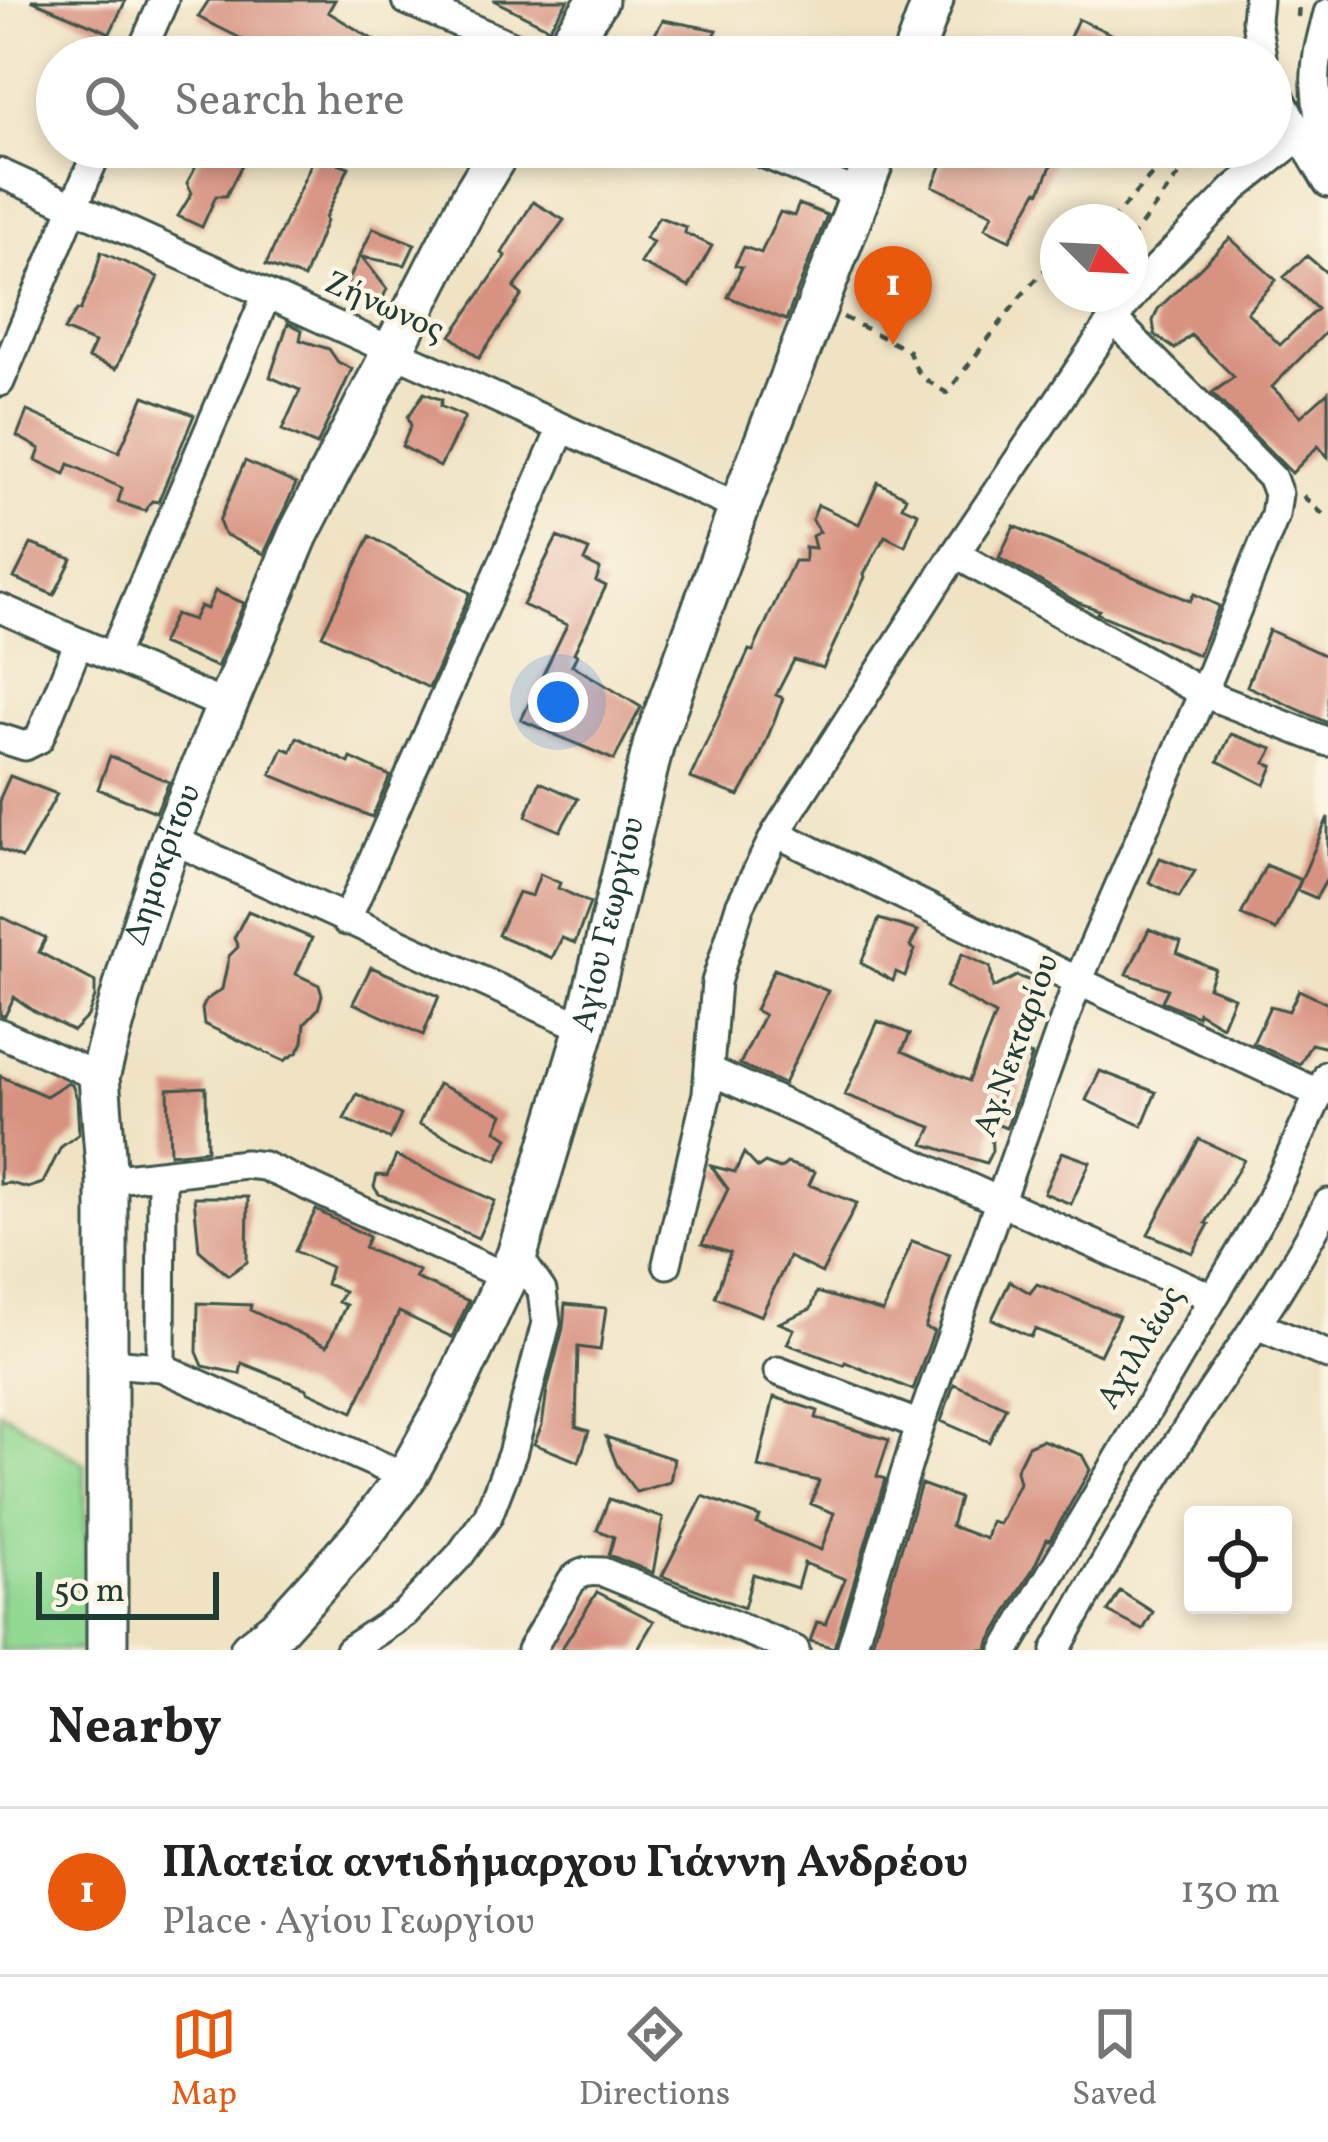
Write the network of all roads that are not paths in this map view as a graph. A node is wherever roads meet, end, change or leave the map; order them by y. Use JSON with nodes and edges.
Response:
{"nodes":[{"id":1,"x":164,"y":0,"type":"edge"},
{"id":2,"x":406,"y":0,"type":"edge"},
{"id":3,"x":598,"y":0,"type":"edge"},
{"id":4,"x":933,"y":0,"type":"edge"},
{"id":5,"x":1258,"y":0,"type":"edge"},
{"id":6,"x":1328,"y":13,"type":"edge"},
{"id":7,"x":148,"y":36,"type":"edge"},
{"id":8,"x":489,"y":36,"type":"edge"},
{"id":9,"x":573,"y":36,"type":"edge"},
{"id":10,"x":920,"y":36,"type":"edge"},
{"id":11,"x":1259,"y":36,"type":"edge"},
{"id":12,"x":1292,"y":120,"type":"edge"},
{"id":13,"x":1300,"y":136,"type":"junction"},
{"id":14,"x":1292,"y":142,"type":"edge"},
{"id":15,"x":90,"y":168,"type":"edge"},
{"id":16,"x":489,"y":168,"type":"edge"},
{"id":17,"x":797,"y":168,"type":"edge"},
{"id":18,"x":871,"y":168,"type":"edge"},
{"id":19,"x":1260,"y":168,"type":"edge"},
{"id":20,"x":0,"y":173,"type":"edge"},
{"id":21,"x":1323,"y":174,"type":"edge"},
{"id":22,"x":861,"y":195,"type":"junction"},
{"id":23,"x":73,"y":207,"type":"junction"},
{"id":24,"x":267,"y":294,"type":"junction"},
{"id":25,"x":1113,"y":319,"type":"junction"},
{"id":26,"x":391,"y":350,"type":"junction"},
{"id":27,"x":0,"y":382,"type":"edge"},
{"id":28,"x":562,"y":428,"type":"junction"},
{"id":29,"x":739,"y":508,"type":"junction"},
{"id":30,"x":955,"y":554,"type":"junction"},
{"id":31,"x":0,"y":608,"type":"edge"},
{"id":32,"x":79,"y":642,"type":"junction"},
{"id":33,"x":112,"y":657,"type":"junction"},
{"id":34,"x":1203,"y":693,"type":"junction"},
{"id":35,"x":226,"y":706,"type":"junction"},
{"id":36,"x":0,"y":738,"type":"edge"},
{"id":37,"x":1328,"y":742,"type":"edge"},
{"id":38,"x":776,"y":833,"type":"junction"},
{"id":39,"x":170,"y":839,"type":"junction"},
{"id":40,"x":346,"y":921,"type":"junction"},
{"id":41,"x":1078,"y":981,"type":"junction"},
{"id":42,"x":585,"y":1028,"type":"junction"},
{"id":43,"x":0,"y":1033,"type":"edge"},
{"id":44,"x":709,"y":1070,"type":"junction"},
{"id":45,"x":99,"y":1077,"type":"junction"},
{"id":46,"x":1324,"y":1085,"type":"edge"},
{"id":47,"x":162,"y":1174,"type":"junction"},
{"id":48,"x":107,"y":1180,"type":"junction"},
{"id":49,"x":1000,"y":1201,"type":"junction"},
{"id":50,"x":1328,"y":1203,"type":"edge"},
{"id":51,"x":667,"y":1264,"type":"dead end"},
{"id":52,"x":512,"y":1266,"type":"junction"},
{"id":53,"x":1214,"y":1298,"type":"junction"},
{"id":54,"x":1257,"y":1325,"type":"junction"},
{"id":55,"x":1328,"y":1355,"type":"edge"},
{"id":56,"x":108,"y":1363,"type":"junction"},
{"id":57,"x":161,"y":1367,"type":"junction"},
{"id":58,"x":778,"y":1371,"type":"dead end"},
{"id":59,"x":920,"y":1425,"type":"junction"},
{"id":60,"x":406,"y":1477,"type":"junction"},
{"id":61,"x":759,"y":1644,"type":"edge"},
{"id":62,"x":106,"y":1650,"type":"edge"},
{"id":63,"x":250,"y":1650,"type":"edge"},
{"id":64,"x":349,"y":1650,"type":"edge"},
{"id":65,"x":531,"y":1650,"type":"edge"},
{"id":66,"x":795,"y":1650,"type":"edge"},
{"id":67,"x":851,"y":1650,"type":"edge"},
{"id":68,"x":1006,"y":1650,"type":"edge"},
{"id":69,"x":1056,"y":1650,"type":"edge"}],
"edges":[{"from":1,"to":7,"type":"street"},
{"from":2,"to":8,"type":"street"},
{"from":3,"to":9,"type":"street"},
{"from":4,"to":10,"type":"street"},
{"from":5,"to":11,"type":"street"},
{"from":6,"to":21,"type":"street"},
{"from":12,"to":13,"type":"street"},
{"from":13,"to":14,"type":"street"},
{"from":13,"to":21,"type":"street"},
{"from":15,"to":23,"type":"street"},
{"from":16,"to":26,"type":"street","name":"Δημοκρίτου"},
{"from":17,"to":22,"type":"street"},
{"from":18,"to":22,"type":"street","name":"Αγίου Γεωργίου"},
{"from":19,"to":25,"type":"street"},
{"from":20,"to":23,"type":"street","name":"Ζήνωνος"},
{"from":22,"to":29,"type":"street","name":"Αγίου Γεωργίου"},
{"from":23,"to":24,"type":"street","name":"Ζήνωνος"},
{"from":23,"to":27,"type":"street"},
{"from":24,"to":26,"type":"street","name":"Ζήνωνος"},
{"from":24,"to":33,"type":"street"},
{"from":25,"to":30,"type":"street"},
{"from":25,"to":34,"type":"street","name":"Αγ.Νεκταρίου"},
{"from":26,"to":28,"type":"street","name":"Ζήνωνος"},
{"from":26,"to":35,"type":"street","name":"Δημοκρίτου"},
{"from":28,"to":29,"type":"street","name":"Ζήνωνος"},
{"from":28,"to":40,"type":"street"},
{"from":29,"to":42,"type":"street","name":"Αγίου Γεωργίου"},
{"from":30,"to":34,"type":"street"},
{"from":30,"to":38,"type":"street"},
{"from":31,"to":32,"type":"street"},
{"from":32,"to":33,"type":"street"},
{"from":32,"to":36,"type":"street"},
{"from":33,"to":35,"type":"street"},
{"from":34,"to":37,"type":"street"},
{"from":34,"to":41,"type":"street","name":"Αγ.Νεκταρίου"},
{"from":35,"to":39,"type":"street","name":"Δημοκρίτου"},
{"from":38,"to":41,"type":"street"},
{"from":38,"to":44,"type":"street"},
{"from":39,"to":40,"type":"street"},
{"from":39,"to":45,"type":"street","name":"Δημοκρίτου"},
{"from":40,"to":42,"type":"street"},
{"from":41,"to":46,"type":"street"},
{"from":41,"to":49,"type":"street","name":"Αγ.Νεκταρίου"},
{"from":42,"to":52,"type":"street","name":"Αγίου Γεωργίου"},
{"from":43,"to":45,"type":"street"},
{"from":44,"to":49,"type":"street"},
{"from":44,"to":51,"type":"street"},
{"from":45,"to":48,"type":"street","name":"Δημοκρίτου"},
{"from":46,"to":53,"type":"street","name":"Αχιλλέως"},
{"from":47,"to":48,"type":"street"},
{"from":47,"to":52,"type":"street"},
{"from":47,"to":57,"type":"street"},
{"from":48,"to":56,"type":"street","name":"Δημοκρίτου"},
{"from":49,"to":53,"type":"street"},
{"from":49,"to":59,"type":"street","name":"Αγ.Νεκταρίου"},
{"from":50,"to":54,"type":"street"},
{"from":52,"to":60,"type":"street","name":"Αγίου Γεωργίου"},
{"from":52,"to":64,"type":"street"},
{"from":53,"to":68,"type":"street","name":"Αχιλλέως"},
{"from":54,"to":55,"type":"street"},
{"from":54,"to":69,"type":"street"},
{"from":56,"to":57,"type":"street"},
{"from":56,"to":62,"type":"street","name":"Δημοκρίτου"},
{"from":57,"to":60,"type":"street"},
{"from":58,"to":59,"type":"street"},
{"from":59,"to":67,"type":"street","name":"Αγ.Νεκταρίου"},
{"from":60,"to":63,"type":"street","name":"Αγίου Γεωργίου"},
{"from":61,"to":65,"type":"street"},
{"from":61,"to":66,"type":"street"}]}
